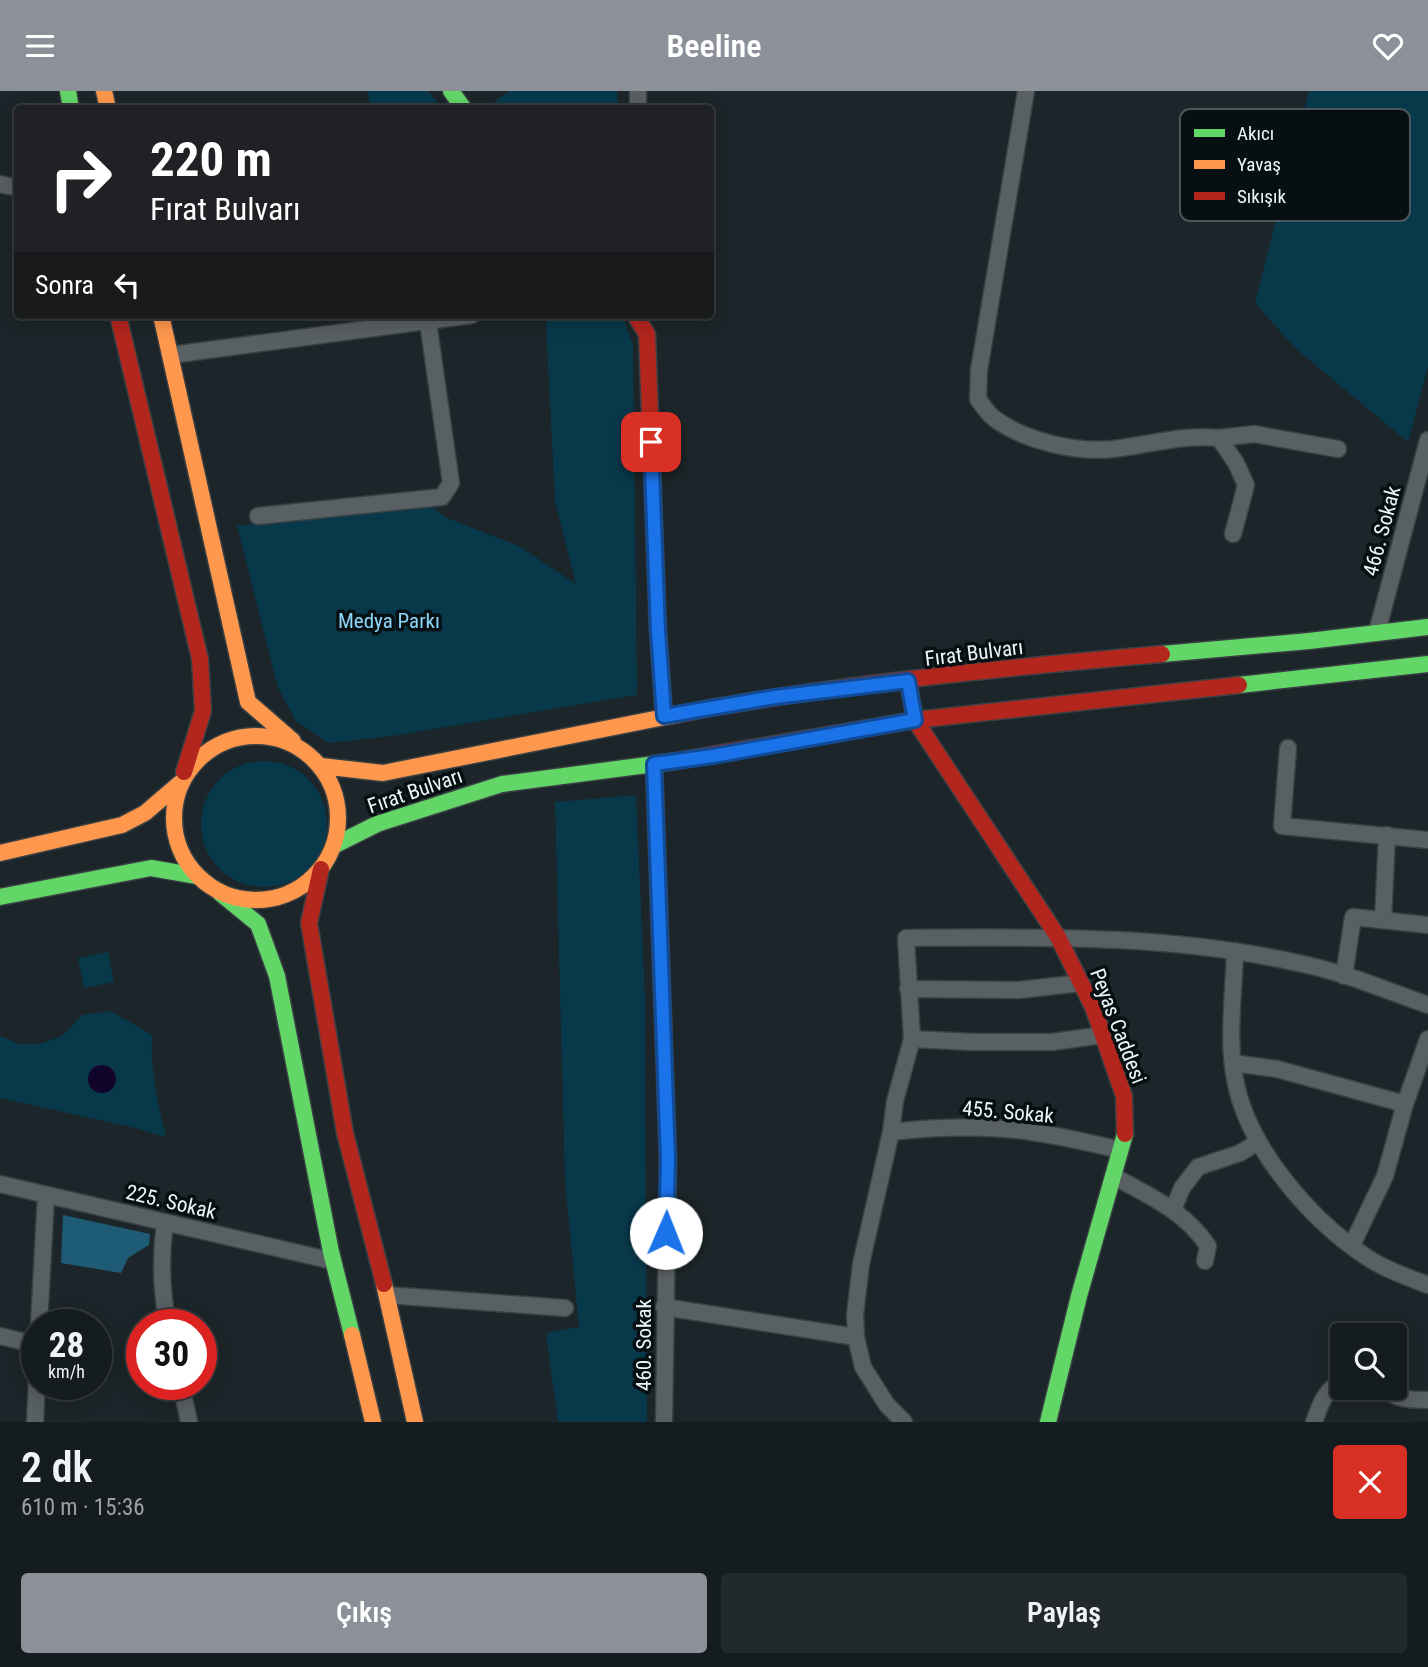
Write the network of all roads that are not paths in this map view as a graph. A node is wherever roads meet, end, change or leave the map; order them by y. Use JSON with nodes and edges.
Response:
{"nodes":[{"id":1,"x":1026,"y":91,"type":"edge"},
{"id":2,"x":119,"y":319,"type":"edge"},
{"id":3,"x":162,"y":319,"type":"edge"},
{"id":4,"x":447,"y":319,"type":"edge"},
{"id":5,"x":638,"y":319,"type":"edge"},
{"id":6,"x":647,"y":319,"type":"edge"},
{"id":7,"x":428,"y":322,"type":"junction"},
{"id":8,"x":647,"y":334,"type":"junction"},
{"id":9,"x":171,"y":355,"type":"junction"},
{"id":10,"x":1219,"y":438,"type":"junction"},
{"id":11,"x":1428,"y":440,"type":"edge"},
{"id":12,"x":1338,"y":449,"type":"dead end"},
{"id":13,"x":258,"y":516,"type":"dead end"},
{"id":14,"x":1233,"y":534,"type":"dead end"},
{"id":15,"x":1428,"y":627,"type":"edge"},
{"id":16,"x":1377,"y":632,"type":"junction"},
{"id":17,"x":1428,"y":664,"type":"edge"},
{"id":18,"x":908,"y":681,"type":"junction"},
{"id":19,"x":664,"y":716,"type":"junction"},
{"id":20,"x":915,"y":720,"type":"junction"},
{"id":21,"x":300,"y":747,"type":"junction"},
{"id":22,"x":1288,"y":748,"type":"dead end"},
{"id":23,"x":654,"y":764,"type":"junction"},
{"id":24,"x":321,"y":766,"type":"junction"},
{"id":25,"x":180,"y":783,"type":"junction"},
{"id":26,"x":1387,"y":835,"type":"junction"},
{"id":27,"x":1428,"y":840,"type":"edge"},
{"id":28,"x":335,"y":845,"type":"junction"},
{"id":29,"x":0,"y":853,"type":"edge"},
{"id":30,"x":321,"y":869,"type":"junction"},
{"id":31,"x":197,"y":877,"type":"junction"},
{"id":32,"x":220,"y":893,"type":"junction"},
{"id":33,"x":0,"y":897,"type":"edge"},
{"id":34,"x":1382,"y":920,"type":"junction"},
{"id":35,"x":1428,"y":925,"type":"edge"},
{"id":36,"x":1058,"y":937,"type":"junction"},
{"id":37,"x":1235,"y":951,"type":"junction"},
{"id":38,"x":1344,"y":976,"type":"junction"},
{"id":39,"x":1081,"y":983,"type":"junction"},
{"id":40,"x":908,"y":989,"type":"junction"},
{"id":41,"x":1428,"y":1005,"type":"edge"},
{"id":42,"x":1102,"y":1035,"type":"junction"},
{"id":43,"x":912,"y":1039,"type":"junction"},
{"id":44,"x":1428,"y":1039,"type":"edge"},
{"id":45,"x":1233,"y":1063,"type":"junction"},
{"id":46,"x":1405,"y":1104,"type":"junction"},
{"id":47,"x":891,"y":1132,"type":"junction"},
{"id":48,"x":1258,"y":1142,"type":"junction"},
{"id":49,"x":1120,"y":1150,"type":"junction"},
{"id":50,"x":1113,"y":1176,"type":"junction"},
{"id":51,"x":0,"y":1184,"type":"edge"},
{"id":52,"x":46,"y":1195,"type":"junction"},
{"id":53,"x":1173,"y":1210,"type":"junction"},
{"id":54,"x":165,"y":1223,"type":"junction"},
{"id":55,"x":1352,"y":1245,"type":"junction"},
{"id":56,"x":333,"y":1261,"type":"junction"},
{"id":57,"x":1205,"y":1261,"type":"dead end"},
{"id":58,"x":1428,"y":1285,"type":"edge"},
{"id":59,"x":387,"y":1295,"type":"junction"},
{"id":60,"x":664,"y":1307,"type":"junction"},
{"id":61,"x":565,"y":1308,"type":"dead end"},
{"id":62,"x":41,"y":1309,"type":"edge"},
{"id":63,"x":165,"y":1309,"type":"edge"},
{"id":64,"x":0,"y":1336,"type":"edge"},
{"id":65,"x":856,"y":1337,"type":"junction"},
{"id":66,"x":21,"y":1341,"type":"edge"},
{"id":67,"x":1330,"y":1390,"type":"edge"},
{"id":68,"x":36,"y":1400,"type":"edge"},
{"id":69,"x":184,"y":1400,"type":"edge"},
{"id":70,"x":1407,"y":1400,"type":"edge"},
{"id":71,"x":1428,"y":1401,"type":"edge"},
{"id":72,"x":35,"y":1422,"type":"edge"},
{"id":73,"x":189,"y":1422,"type":"edge"},
{"id":74,"x":373,"y":1422,"type":"edge"},
{"id":75,"x":415,"y":1422,"type":"edge"},
{"id":76,"x":664,"y":1422,"type":"edge"},
{"id":77,"x":904,"y":1422,"type":"edge"},
{"id":78,"x":1049,"y":1422,"type":"edge"},
{"id":79,"x":1314,"y":1422,"type":"edge"}],
"edges":[{"from":1,"to":10,"type":"street"},
{"from":2,"to":25,"type":"main road"},
{"from":3,"to":9,"type":"main road"},
{"from":4,"to":7,"type":"street"},
{"from":5,"to":8,"type":"main road"},
{"from":6,"to":8,"type":"street"},
{"from":7,"to":9,"type":"street"},
{"from":7,"to":13,"type":"street"},
{"from":8,"to":19,"type":"main road"},
{"from":9,"to":21,"type":"main road"},
{"from":10,"to":12,"type":"street"},
{"from":10,"to":14,"type":"street"},
{"from":11,"to":16,"type":"street","name":"466. Sokak"},
{"from":15,"to":16,"type":"main road","name":"Fırat Bulvarı"},
{"from":16,"to":18,"type":"main road","name":"Fırat Bulvarı"},
{"from":17,"to":20,"type":"main road","name":"Fırat Bulvarı"},
{"from":18,"to":19,"type":"main road","name":"Fırat Bulvarı"},
{"from":18,"to":20,"type":"main road","name":"Peyas Caddesi"},
{"from":19,"to":24,"type":"main road","name":"Fırat Bulvarı"},
{"from":20,"to":23,"type":"main road","name":"Fırat Bulvarı"},
{"from":20,"to":36,"type":"main road","name":"Peyas Caddesi"},
{"from":21,"to":24,"type":"main road"},
{"from":21,"to":25,"type":"main road"},
{"from":22,"to":26,"type":"street"},
{"from":23,"to":28,"type":"main road","name":"Fırat Bulvarı"},
{"from":23,"to":60,"type":"street","name":"460. Sokak"},
{"from":24,"to":28,"type":"main road"},
{"from":25,"to":29,"type":"main road"},
{"from":25,"to":31,"type":"main road"},
{"from":26,"to":27,"type":"street"},
{"from":26,"to":34,"type":"street"},
{"from":28,"to":30,"type":"main road"},
{"from":30,"to":32,"type":"main road"},
{"from":30,"to":59,"type":"main road"},
{"from":31,"to":32,"type":"main road"},
{"from":31,"to":33,"type":"main road"},
{"from":32,"to":56,"type":"main road"},
{"from":34,"to":35,"type":"street"},
{"from":34,"to":38,"type":"street"},
{"from":36,"to":37,"type":"street"},
{"from":36,"to":39,"type":"main road","name":"Peyas Caddesi"},
{"from":36,"to":40,"type":"street"},
{"from":37,"to":38,"type":"street"},
{"from":37,"to":45,"type":"street"},
{"from":38,"to":41,"type":"street"},
{"from":39,"to":40,"type":"street"},
{"from":39,"to":42,"type":"main road","name":"Peyas Caddesi"},
{"from":40,"to":43,"type":"street"},
{"from":42,"to":43,"type":"street"},
{"from":42,"to":49,"type":"main road","name":"Peyas Caddesi"},
{"from":43,"to":47,"type":"street"},
{"from":44,"to":46,"type":"street"},
{"from":45,"to":46,"type":"street"},
{"from":45,"to":48,"type":"street"},
{"from":46,"to":55,"type":"street"},
{"from":47,"to":49,"type":"street","name":"455. Sokak"},
{"from":47,"to":65,"type":"street"},
{"from":48,"to":53,"type":"street"},
{"from":48,"to":55,"type":"street"},
{"from":49,"to":50,"type":"main road","name":"Peyas Caddesi"},
{"from":50,"to":53,"type":"street"},
{"from":50,"to":78,"type":"main road","name":"Peyas Caddesi"},
{"from":51,"to":52,"type":"street","name":"225. Sokak"},
{"from":52,"to":54,"type":"street","name":"225. Sokak"},
{"from":52,"to":62,"type":"street"},
{"from":53,"to":57,"type":"street"},
{"from":54,"to":56,"type":"street","name":"225. Sokak"},
{"from":54,"to":63,"type":"street"},
{"from":55,"to":58,"type":"street"},
{"from":56,"to":74,"type":"main road"},
{"from":59,"to":61,"type":"street"},
{"from":59,"to":75,"type":"main road"},
{"from":60,"to":65,"type":"street"},
{"from":60,"to":76,"type":"street","name":"460. Sokak"},
{"from":64,"to":66,"type":"street"},
{"from":65,"to":77,"type":"street"},
{"from":67,"to":79,"type":"street"},
{"from":68,"to":72,"type":"street"},
{"from":69,"to":73,"type":"street"},
{"from":70,"to":71,"type":"street"}]}
